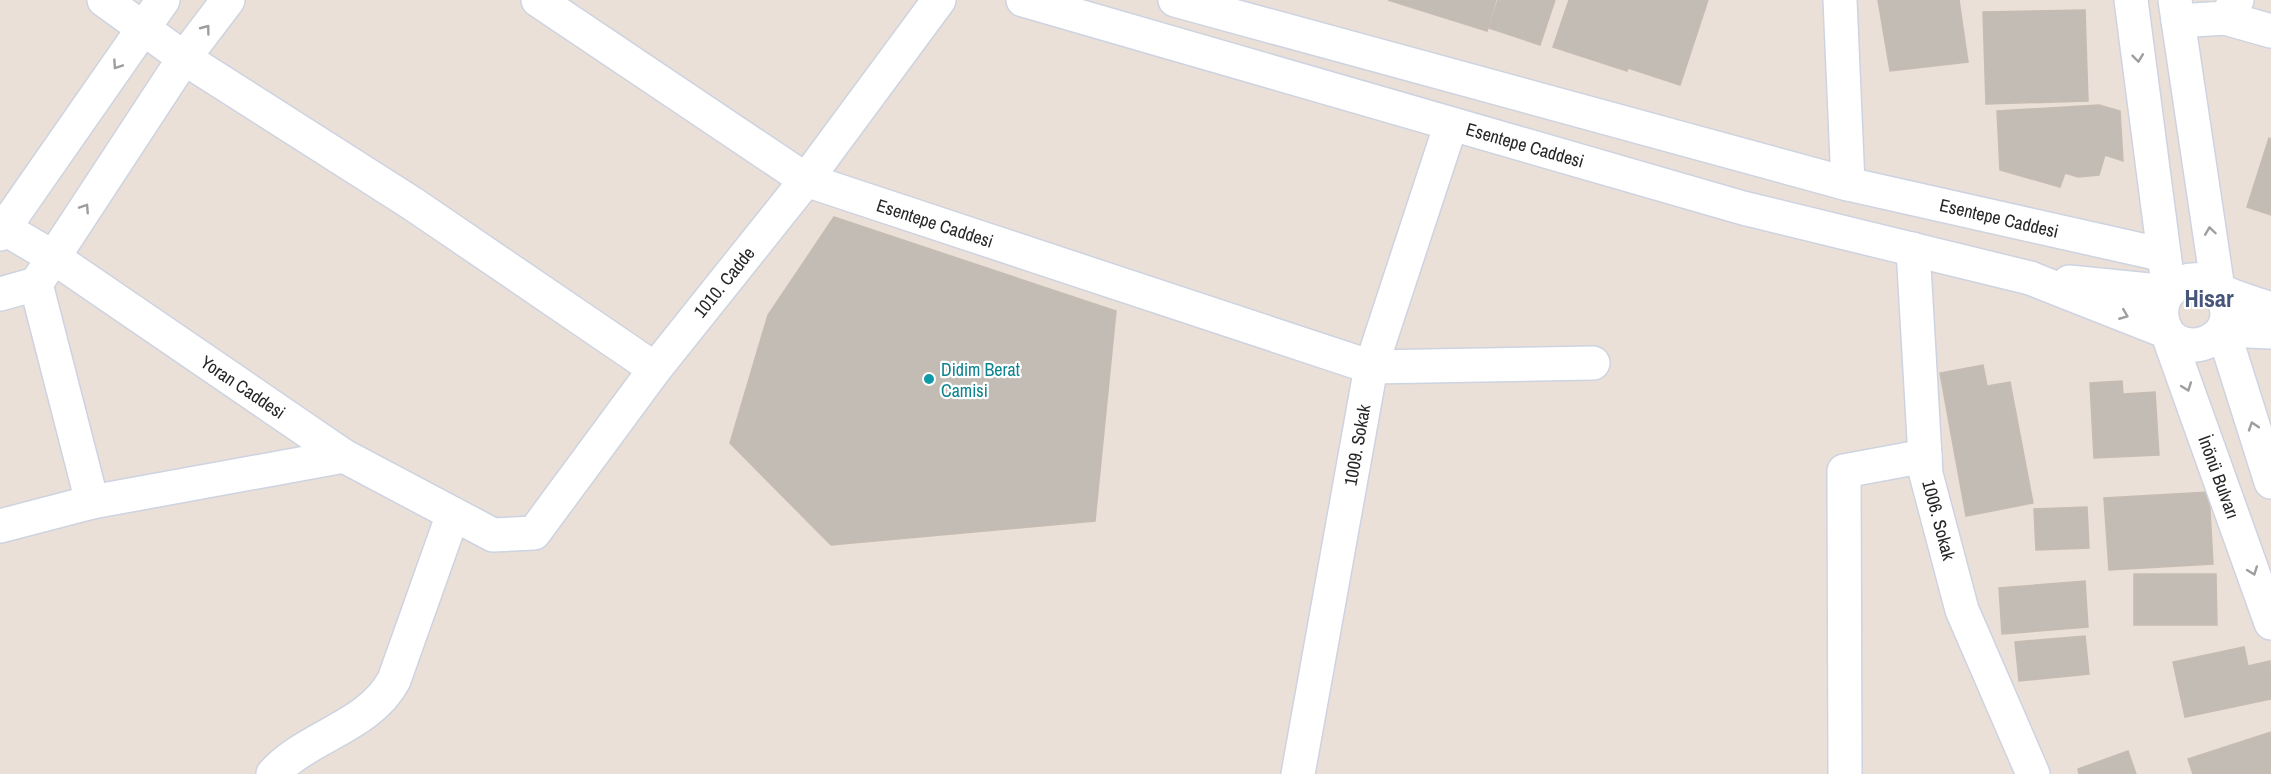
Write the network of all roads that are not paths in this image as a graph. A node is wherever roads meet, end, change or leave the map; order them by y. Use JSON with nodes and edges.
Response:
{"nodes":[{"id":1,"x":104,"y":0,"type":"edge"},
{"id":2,"x":163,"y":0,"type":"edge"},
{"id":3,"x":228,"y":0,"type":"edge"},
{"id":4,"x":538,"y":0,"type":"edge"},
{"id":5,"x":939,"y":0,"type":"edge"},
{"id":6,"x":1023,"y":0,"type":"edge"},
{"id":7,"x":1175,"y":0,"type":"edge"},
{"id":8,"x":1840,"y":0,"type":"edge"},
{"id":9,"x":2131,"y":0,"type":"edge"},
{"id":10,"x":1215,"y":5,"type":"edge"},
{"id":11,"x":2231,"y":9,"type":"edge"},
{"id":12,"x":2177,"y":10,"type":"edge"},
{"id":13,"x":142,"y":27,"type":"junction"},
{"id":14,"x":2271,"y":31,"type":"edge"},
{"id":15,"x":184,"y":58,"type":"junction"},
{"id":16,"x":1451,"y":124,"type":"junction"},
{"id":17,"x":806,"y":180,"type":"junction"},
{"id":18,"x":1848,"y":184,"type":"junction"},
{"id":19,"x":2,"y":230,"type":"edge"},
{"id":20,"x":1913,"y":249,"type":"junction"},
{"id":21,"x":2164,"y":255,"type":"junction"},
{"id":22,"x":44,"y":270,"type":"junction"},
{"id":23,"x":2030,"y":278,"type":"junction"},
{"id":24,"x":2218,"y":289,"type":"junction"},
{"id":25,"x":2169,"y":292,"type":"junction"},
{"id":26,"x":0,"y":294,"type":"edge"},
{"id":27,"x":2271,"y":309,"type":"edge"},
{"id":28,"x":2223,"y":330,"type":"junction"},
{"id":29,"x":2168,"y":332,"type":"junction"},
{"id":30,"x":2271,"y":332,"type":"edge"},
{"id":31,"x":1593,"y":363,"type":"dead end"},
{"id":32,"x":1371,"y":367,"type":"junction"},
{"id":33,"x":655,"y":369,"type":"junction"},
{"id":34,"x":344,"y":456,"type":"junction"},
{"id":35,"x":1925,"y":456,"type":"junction"},
{"id":36,"x":2271,"y":482,"type":"edge"},
{"id":37,"x":92,"y":502,"type":"junction"},
{"id":38,"x":453,"y":514,"type":"junction"},
{"id":39,"x":0,"y":526,"type":"edge"},
{"id":40,"x":493,"y":535,"type":"joint"},
{"id":41,"x":2271,"y":622,"type":"edge"},
{"id":42,"x":273,"y":774,"type":"edge"},
{"id":43,"x":1298,"y":774,"type":"edge"},
{"id":44,"x":1845,"y":774,"type":"edge"},
{"id":45,"x":2033,"y":774,"type":"edge"}],
"edges":[{"from":1,"to":13,"type":"street"},
{"from":2,"to":13,"type":"street"},
{"from":15,"to":3,"type":"street","one_way":true},
{"from":4,"to":17,"type":"street","name":"Esentepe Caddesi"},
{"from":5,"to":17,"type":"street","name":"1010. Cadde"},
{"from":6,"to":16,"type":"street","name":"Esentepe Caddesi"},
{"from":7,"to":10,"type":"street","name":"Esentepe Caddesi"},
{"from":8,"to":18,"type":"street"},
{"from":9,"to":21,"type":"street","one_way":true},
{"from":10,"to":18,"type":"street","name":"Esentepe Caddesi"},
{"from":11,"to":12,"type":"street"},
{"from":11,"to":14,"type":"street"},
{"from":24,"to":12,"type":"street","one_way":true},
{"from":13,"to":15,"type":"street"},
{"from":13,"to":19,"type":"street","one_way":true},
{"from":22,"to":15,"type":"street","one_way":true},
{"from":15,"to":33,"type":"street"},
{"from":16,"to":20,"type":"street","name":"Esentepe Caddesi"},
{"from":16,"to":32,"type":"street","name":"1009. Sokak"},
{"from":17,"to":32,"type":"street","name":"Esentepe Caddesi"},
{"from":17,"to":33,"type":"street","name":"1010. Cadde"},
{"from":18,"to":21,"type":"street","name":"Esentepe Caddesi"},
{"from":19,"to":22,"type":"street","name":"Yoran Caddesi"},
{"from":20,"to":23,"type":"street","name":"Esentepe Caddesi"},
{"from":20,"to":35,"type":"street","name":"1006. Sokak"},
{"from":21,"to":25,"type":"street"},
{"from":22,"to":26,"type":"street"},
{"from":22,"to":34,"type":"street","name":"Yoran Caddesi"},
{"from":22,"to":37,"type":"street"},
{"from":23,"to":25,"type":"street"},
{"from":23,"to":29,"type":"street","one_way":true},
{"from":24,"to":25,"type":"street"},
{"from":24,"to":27,"type":"street"},
{"from":24,"to":28,"type":"street"},
{"from":25,"to":29,"type":"street"},
{"from":28,"to":29,"type":"street"},
{"from":28,"to":30,"type":"street"},
{"from":36,"to":28,"type":"street","one_way":true},
{"from":29,"to":41,"type":"street","name":"İnönü Bulvarı","one_way":true},
{"from":31,"to":32,"type":"street","name":"Esentepe Caddesi"},
{"from":32,"to":43,"type":"street","name":"1009. Sokak"},
{"from":33,"to":40,"type":"street","name":"1010. Cadde"},
{"from":34,"to":37,"type":"street"},
{"from":34,"to":38,"type":"street","name":"Yoran Caddesi"},
{"from":35,"to":44,"type":"street"},
{"from":35,"to":45,"type":"street","name":"1006. Sokak"},
{"from":37,"to":39,"type":"street"},
{"from":38,"to":40,"type":"street","name":"Yoran Caddesi"},
{"from":38,"to":42,"type":"street"}]}
